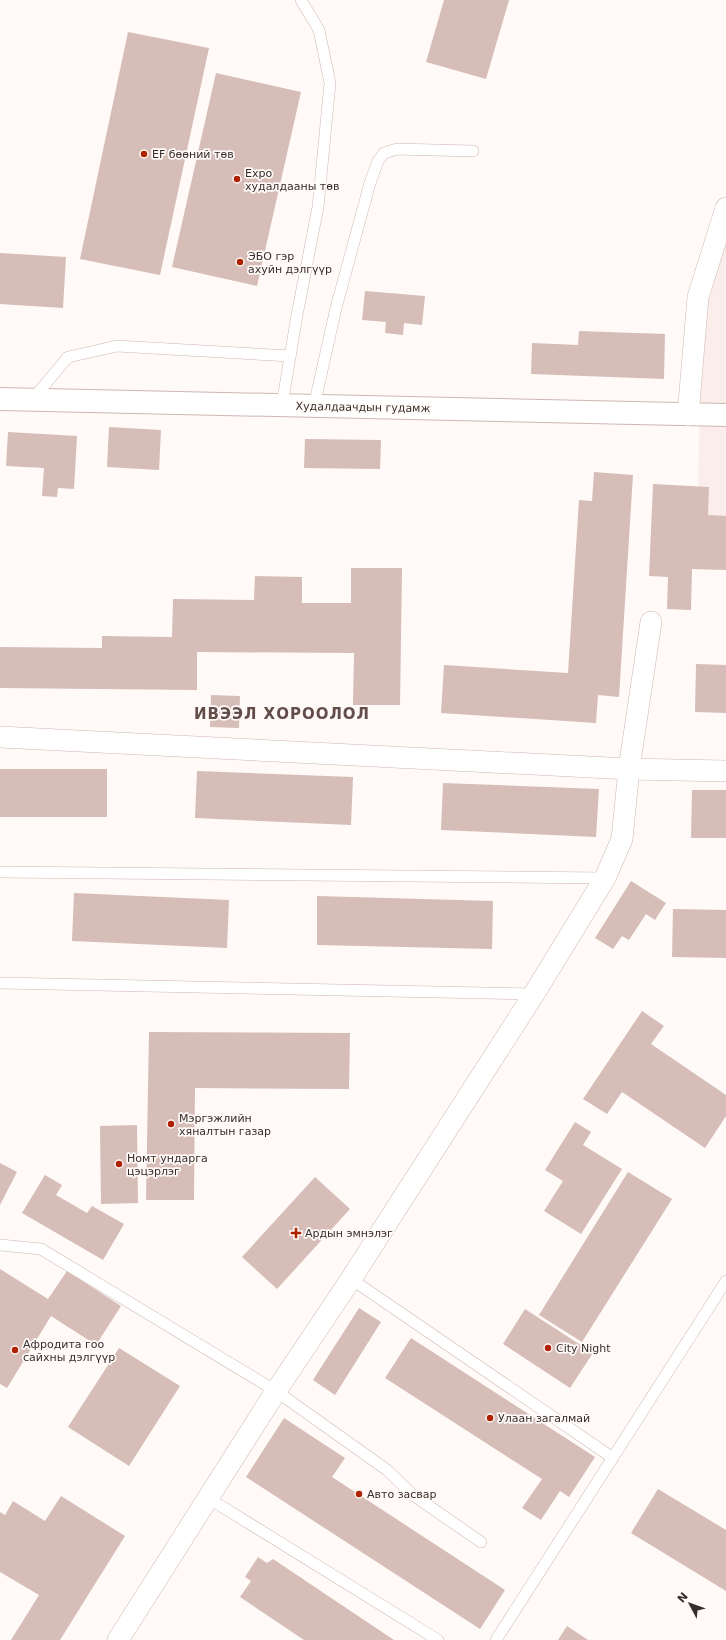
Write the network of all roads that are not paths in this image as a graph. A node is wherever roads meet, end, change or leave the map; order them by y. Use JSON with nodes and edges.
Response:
{"nodes":[{"id":1,"x":301,"y":0,"type":"edge"},
{"id":2,"x":473,"y":151,"type":"dead end"},
{"id":3,"x":726,"y":208,"type":"edge"},
{"id":4,"x":290,"y":356,"type":"junction"},
{"id":5,"x":0,"y":399,"type":"edge"},
{"id":6,"x":32,"y":400,"type":"junction"},
{"id":7,"x":282,"y":405,"type":"junction"},
{"id":8,"x":314,"y":406,"type":"junction"},
{"id":9,"x":688,"y":415,"type":"junction"},
{"id":10,"x":726,"y":415,"type":"edge"},
{"id":11,"x":651,"y":622,"type":"dead end"},
{"id":12,"x":0,"y":737,"type":"edge"},
{"id":13,"x":629,"y":769,"type":"junction"},
{"id":14,"x":726,"y":771,"type":"edge"},
{"id":15,"x":0,"y":872,"type":"edge"},
{"id":16,"x":605,"y":878,"type":"junction"},
{"id":17,"x":0,"y":984,"type":"edge"},
{"id":18,"x":534,"y":994,"type":"junction"},
{"id":19,"x":0,"y":1245,"type":"edge"},
{"id":20,"x":351,"y":1279,"type":"junction"},
{"id":21,"x":726,"y":1281,"type":"edge"},
{"id":22,"x":276,"y":1392,"type":"junction"},
{"id":23,"x":613,"y":1458,"type":"junction"},
{"id":24,"x":208,"y":1498,"type":"junction"},
{"id":25,"x":481,"y":1542,"type":"dead end"},
{"id":26,"x":118,"y":1640,"type":"edge"},
{"id":27,"x":438,"y":1640,"type":"edge"},
{"id":28,"x":496,"y":1640,"type":"edge"}],
"edges":[{"from":1,"to":4,"type":"lane"},
{"from":2,"to":8,"type":"lane"},
{"from":3,"to":9,"type":"street"},
{"from":4,"to":6,"type":"lane"},
{"from":4,"to":7,"type":"lane"},
{"from":5,"to":6,"type":"main road","name":"Худалдаачдын гудамж"},
{"from":6,"to":7,"type":"main road","name":"Худалдаачдын гудамж"},
{"from":7,"to":8,"type":"main road","name":"Худалдаачдын гудамж"},
{"from":8,"to":9,"type":"main road","name":"Худалдаачдын гудамж"},
{"from":9,"to":10,"type":"main road","name":"Худалдаачдын гудамж"},
{"from":11,"to":13,"type":"street"},
{"from":12,"to":13,"type":"street"},
{"from":13,"to":14,"type":"street"},
{"from":13,"to":16,"type":"street"},
{"from":15,"to":16,"type":"lane"},
{"from":16,"to":18,"type":"street"},
{"from":17,"to":18,"type":"lane"},
{"from":18,"to":20,"type":"street"},
{"from":19,"to":22,"type":"lane"},
{"from":20,"to":22,"type":"street"},
{"from":20,"to":23,"type":"lane"},
{"from":21,"to":23,"type":"lane"},
{"from":22,"to":24,"type":"street"},
{"from":22,"to":25,"type":"lane"},
{"from":23,"to":28,"type":"lane"},
{"from":24,"to":26,"type":"street"},
{"from":24,"to":27,"type":"lane"}]}
